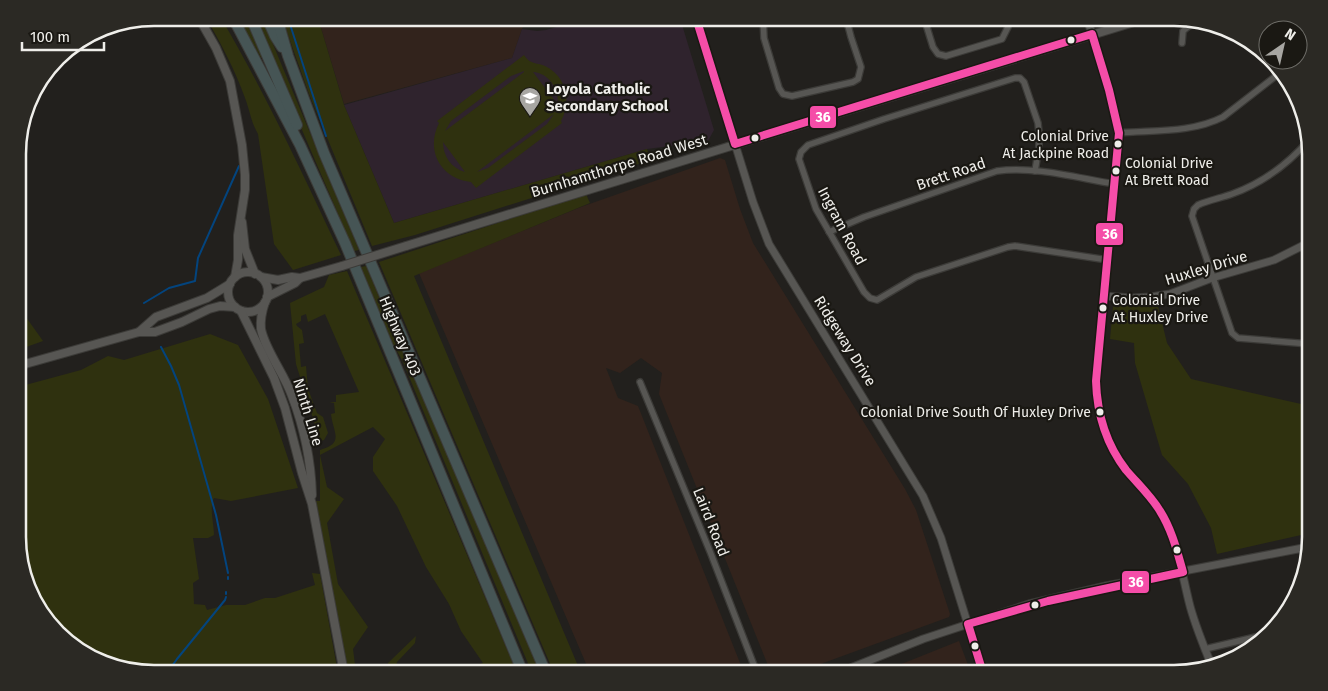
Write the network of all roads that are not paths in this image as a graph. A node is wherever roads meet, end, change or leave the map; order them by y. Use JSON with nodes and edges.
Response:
{"nodes":[{"id":1,"x":699,"y":26,"type":"edge"},
{"id":2,"x":763,"y":26,"type":"edge"},
{"id":3,"x":848,"y":26,"type":"edge"},
{"id":4,"x":926,"y":26,"type":"edge"},
{"id":5,"x":1008,"y":26,"type":"edge"},
{"id":6,"x":1090,"y":26,"type":"edge"},
{"id":7,"x":1119,"y":26,"type":"edge"},
{"id":8,"x":204,"y":27,"type":"edge"},
{"id":9,"x":238,"y":27,"type":"edge"},
{"id":10,"x":255,"y":27,"type":"edge"},
{"id":11,"x":270,"y":27,"type":"edge"},
{"id":12,"x":279,"y":27,"type":"edge"},
{"id":13,"x":1187,"y":28,"type":"edge"},
{"id":14,"x":1092,"y":34,"type":"junction"},
{"id":15,"x":1182,"y":43,"type":"dead end"},
{"id":16,"x":288,"y":56,"type":"junction"},
{"id":17,"x":1275,"y":77,"type":"edge"},
{"id":18,"x":1119,"y":133,"type":"junction"},
{"id":19,"x":735,"y":144,"type":"junction"},
{"id":20,"x":300,"y":145,"type":"junction"},
{"id":21,"x":1302,"y":147,"type":"edge"},
{"id":22,"x":1035,"y":171,"type":"junction"},
{"id":23,"x":1115,"y":184,"type":"junction"},
{"id":24,"x":241,"y":220,"type":"junction"},
{"id":25,"x":829,"y":232,"type":"junction"},
{"id":26,"x":1302,"y":246,"type":"edge"},
{"id":27,"x":1108,"y":260,"type":"junction"},
{"id":28,"x":258,"y":275,"type":"junction"},
{"id":29,"x":300,"y":278,"type":"junction"},
{"id":30,"x":1212,"y":278,"type":"junction"},
{"id":31,"x":232,"y":281,"type":"junction"},
{"id":32,"x":1104,"y":296,"type":"junction"},
{"id":33,"x":266,"y":300,"type":"junction"},
{"id":34,"x":238,"y":309,"type":"junction"},
{"id":35,"x":139,"y":332,"type":"junction"},
{"id":36,"x":1302,"y":343,"type":"edge"},
{"id":37,"x":26,"y":364,"type":"edge"},
{"id":38,"x":640,"y":382,"type":"dead end"},
{"id":39,"x":312,"y":504,"type":"junction"},
{"id":40,"x":1301,"y":547,"type":"edge"},
{"id":41,"x":1183,"y":572,"type":"junction"},
{"id":42,"x":968,"y":624,"type":"junction"},
{"id":43,"x":1253,"y":637,"type":"edge"},
{"id":44,"x":1205,"y":649,"type":"junction"},
{"id":45,"x":1209,"y":659,"type":"edge"},
{"id":46,"x":754,"y":664,"type":"edge"},
{"id":47,"x":860,"y":664,"type":"edge"},
{"id":48,"x":980,"y":664,"type":"edge"},
{"id":49,"x":342,"y":665,"type":"edge"},
{"id":50,"x":521,"y":665,"type":"edge"},
{"id":51,"x":542,"y":665,"type":"edge"}],
"edges":[{"from":1,"to":19,"type":"street","name":"Ridgeway Drive"},
{"from":2,"to":3,"type":"street"},
{"from":4,"to":5,"type":"street"},
{"from":6,"to":14,"type":"street"},
{"from":7,"to":14,"type":"main road","name":"Burnhamthorpe Road West"},
{"from":8,"to":24,"type":"main road"},
{"from":9,"to":20,"type":"highway","name":"Highway 403"},
{"from":10,"to":20,"type":"highway"},
{"from":11,"to":16,"type":"highway"},
{"from":12,"to":16,"type":"highway","name":"Highway 403"},
{"from":13,"to":15,"type":"street"},
{"from":14,"to":18,"type":"street"},
{"from":14,"to":19,"type":"main road","name":"Burnhamthorpe Road West"},
{"from":16,"to":51,"type":"highway","name":"Highway 403"},
{"from":17,"to":18,"type":"street"},
{"from":18,"to":23,"type":"street"},
{"from":19,"to":29,"type":"main road","name":"Burnhamthorpe Road West","bridge":true},
{"from":19,"to":42,"type":"street","name":"Ridgeway Drive"},
{"from":20,"to":50,"type":"highway","name":"Highway 403"},
{"from":21,"to":30,"type":"street"},
{"from":22,"to":23,"type":"street","name":"Brett Road"},
{"from":22,"to":25,"type":"street","name":"Brett Road"},
{"from":22,"to":25,"type":"street","name":"Ingram Road"},
{"from":23,"to":27,"type":"street"},
{"from":24,"to":28,"type":"main road"},
{"from":24,"to":31,"type":"main road"},
{"from":25,"to":27,"type":"street","name":"Ingram Road"},
{"from":26,"to":30,"type":"street","name":"Huxley Drive"},
{"from":27,"to":32,"type":"street"},
{"from":28,"to":29,"type":"main road","name":"Burnhamthorpe Road West"},
{"from":28,"to":31,"type":"main road"},
{"from":28,"to":33,"type":"main road"},
{"from":29,"to":33,"type":"main road","name":"Burnhamthorpe Road West"},
{"from":30,"to":32,"type":"street","name":"Huxley Drive"},
{"from":30,"to":36,"type":"street"},
{"from":31,"to":34,"type":"main road"},
{"from":31,"to":35,"type":"main road"},
{"from":32,"to":41,"type":"street"},
{"from":33,"to":34,"type":"main road"},
{"from":33,"to":39,"type":"main road","name":"Ninth Line"},
{"from":34,"to":35,"type":"main road"},
{"from":34,"to":39,"type":"main road","name":"Ninth Line"},
{"from":35,"to":37,"type":"main road"},
{"from":38,"to":46,"type":"street","name":"Laird Road"},
{"from":39,"to":49,"type":"main road","name":"Ninth Line"},
{"from":40,"to":41,"type":"street"},
{"from":41,"to":42,"type":"street"},
{"from":41,"to":44,"type":"street"},
{"from":42,"to":47,"type":"street"},
{"from":42,"to":48,"type":"street","name":"Ridgeway Drive"},
{"from":43,"to":44,"type":"street"},
{"from":44,"to":45,"type":"street"}]}
